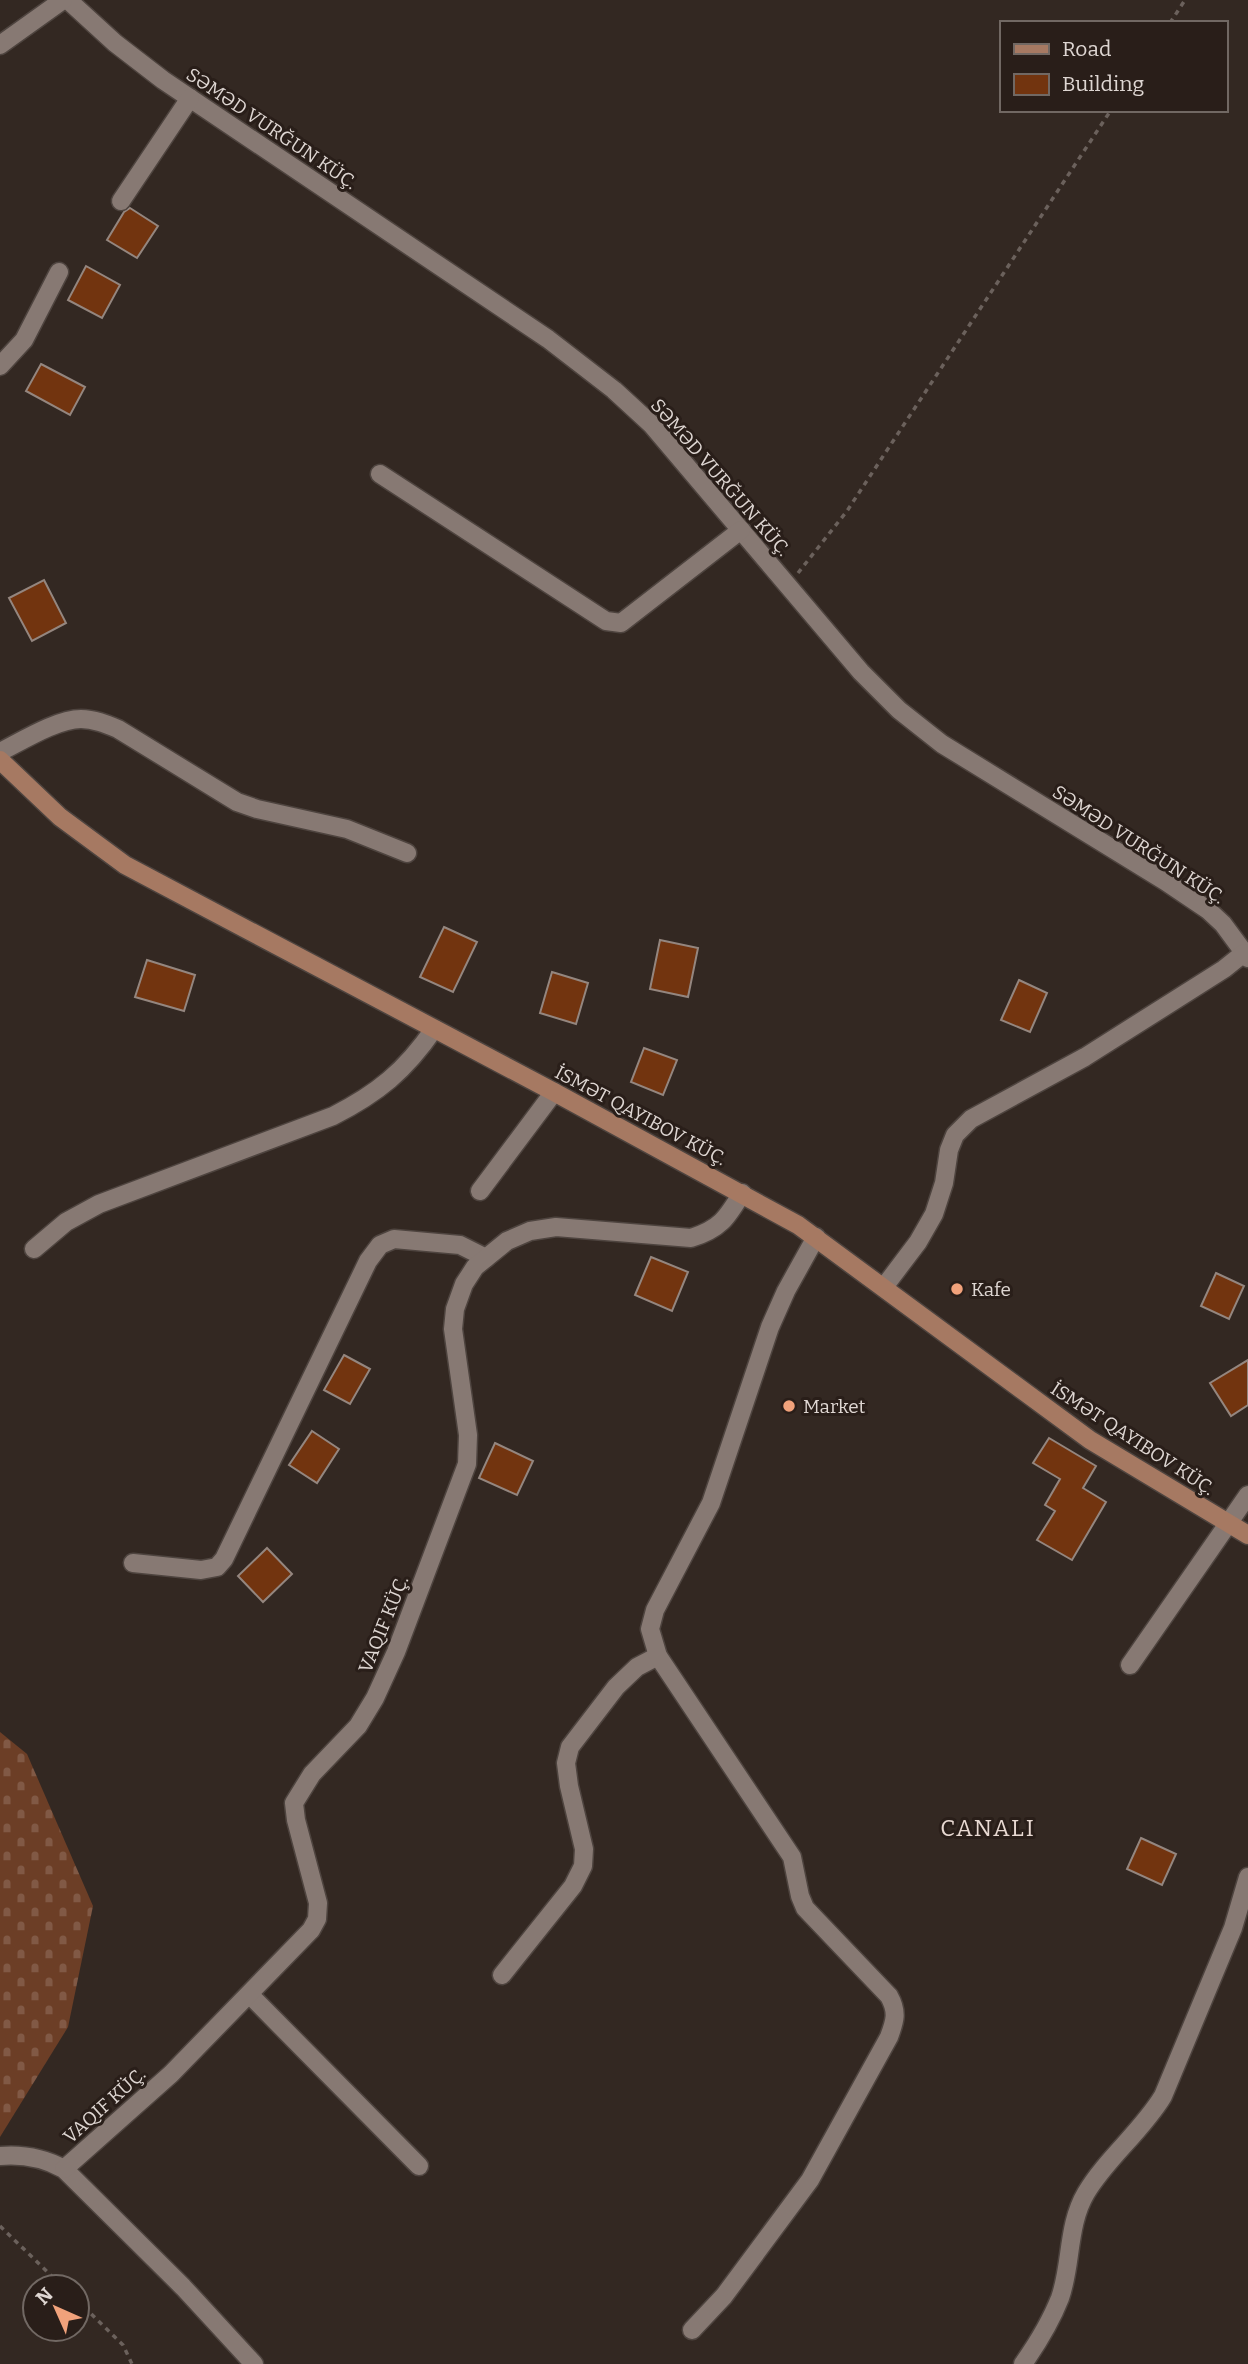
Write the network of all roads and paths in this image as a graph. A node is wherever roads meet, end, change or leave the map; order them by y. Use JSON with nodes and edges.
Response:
{"nodes":[{"id":1,"x":66,"y":0,"type":"edge"},
{"id":2,"x":1185,"y":0,"type":"edge"},
{"id":3,"x":1171,"y":21,"type":"edge"},
{"id":4,"x":0,"y":45,"type":"edge"},
{"id":5,"x":190,"y":97,"type":"junction"},
{"id":6,"x":1110,"y":112,"type":"edge"},
{"id":7,"x":121,"y":201,"type":"dead end"},
{"id":8,"x":59,"y":272,"type":"dead end"},
{"id":9,"x":0,"y":366,"type":"edge"},
{"id":10,"x":380,"y":474,"type":"dead end"},
{"id":11,"x":741,"y":530,"type":"junction"},
{"id":12,"x":788,"y":586,"type":"junction"},
{"id":13,"x":0,"y":752,"type":"edge"},
{"id":14,"x":0,"y":760,"type":"edge"},
{"id":15,"x":407,"y":853,"type":"dead end"},
{"id":16,"x":1246,"y":956,"type":"edge"},
{"id":17,"x":434,"y":1029,"type":"junction"},
{"id":18,"x":554,"y":1092,"type":"junction"},
{"id":19,"x":480,"y":1191,"type":"dead end"},
{"id":20,"x":743,"y":1193,"type":"junction"},
{"id":21,"x":816,"y":1237,"type":"junction"},
{"id":22,"x":34,"y":1249,"type":"dead end"},
{"id":23,"x":486,"y":1258,"type":"junction"},
{"id":24,"x":884,"y":1287,"type":"junction"},
{"id":25,"x":1248,"y":1495,"type":"edge"},
{"id":26,"x":1227,"y":1522,"type":"junction"},
{"id":27,"x":1248,"y":1535,"type":"edge"},
{"id":28,"x":133,"y":1563,"type":"dead end"},
{"id":29,"x":658,"y":1656,"type":"junction"},
{"id":30,"x":1130,"y":1665,"type":"dead end"},
{"id":31,"x":1248,"y":1877,"type":"edge"},
{"id":32,"x":502,"y":1975,"type":"dead end"},
{"id":33,"x":250,"y":1995,"type":"junction"},
{"id":34,"x":0,"y":2156,"type":"edge"},
{"id":35,"x":419,"y":2166,"type":"dead end"},
{"id":36,"x":64,"y":2169,"type":"junction"},
{"id":37,"x":0,"y":2225,"type":"edge"},
{"id":38,"x":49,"y":2273,"type":"edge"},
{"id":39,"x":91,"y":2314,"type":"edge"},
{"id":40,"x":692,"y":2330,"type":"dead end"},
{"id":41,"x":132,"y":2364,"type":"edge"},
{"id":42,"x":254,"y":2364,"type":"edge"},
{"id":43,"x":1023,"y":2364,"type":"edge"}],
"edges":[{"from":1,"to":4,"type":"street","name":"SƏMƏD VURĞUN KÜÇ."},
{"from":1,"to":5,"type":"street","name":"SƏMƏD VURĞUN KÜÇ."},
{"from":2,"to":3,"type":"path"},
{"from":5,"to":7,"type":"street"},
{"from":5,"to":11,"type":"street","name":"SƏMƏD VURĞUN KÜÇ."},
{"from":6,"to":12,"type":"path"},
{"from":8,"to":9,"type":"street"},
{"from":10,"to":11,"type":"street"},
{"from":11,"to":12,"type":"street","name":"SƏMƏD VURĞUN KÜÇ."},
{"from":12,"to":16,"type":"street","name":"SƏMƏD VURĞUN KÜÇ."},
{"from":13,"to":15,"type":"street"},
{"from":14,"to":17,"type":"street"},
{"from":16,"to":24,"type":"street"},
{"from":17,"to":18,"type":"street"},
{"from":17,"to":22,"type":"street"},
{"from":18,"to":19,"type":"street"},
{"from":18,"to":20,"type":"street"},
{"from":20,"to":21,"type":"street"},
{"from":20,"to":23,"type":"street","name":"VAQIF KÜÇ."},
{"from":21,"to":24,"type":"street"},
{"from":21,"to":29,"type":"street"},
{"from":23,"to":28,"type":"street"},
{"from":23,"to":33,"type":"street","name":"VAQIF KÜÇ."},
{"from":24,"to":26,"type":"street"},
{"from":25,"to":26,"type":"street"},
{"from":26,"to":27,"type":"street"},
{"from":26,"to":30,"type":"street"},
{"from":29,"to":32,"type":"street"},
{"from":29,"to":40,"type":"street"},
{"from":31,"to":43,"type":"street"},
{"from":33,"to":35,"type":"street"},
{"from":33,"to":36,"type":"street","name":"VAQIF KÜÇ."},
{"from":34,"to":36,"type":"street"},
{"from":36,"to":42,"type":"street"},
{"from":37,"to":38,"type":"path"},
{"from":39,"to":41,"type":"path"}]}
